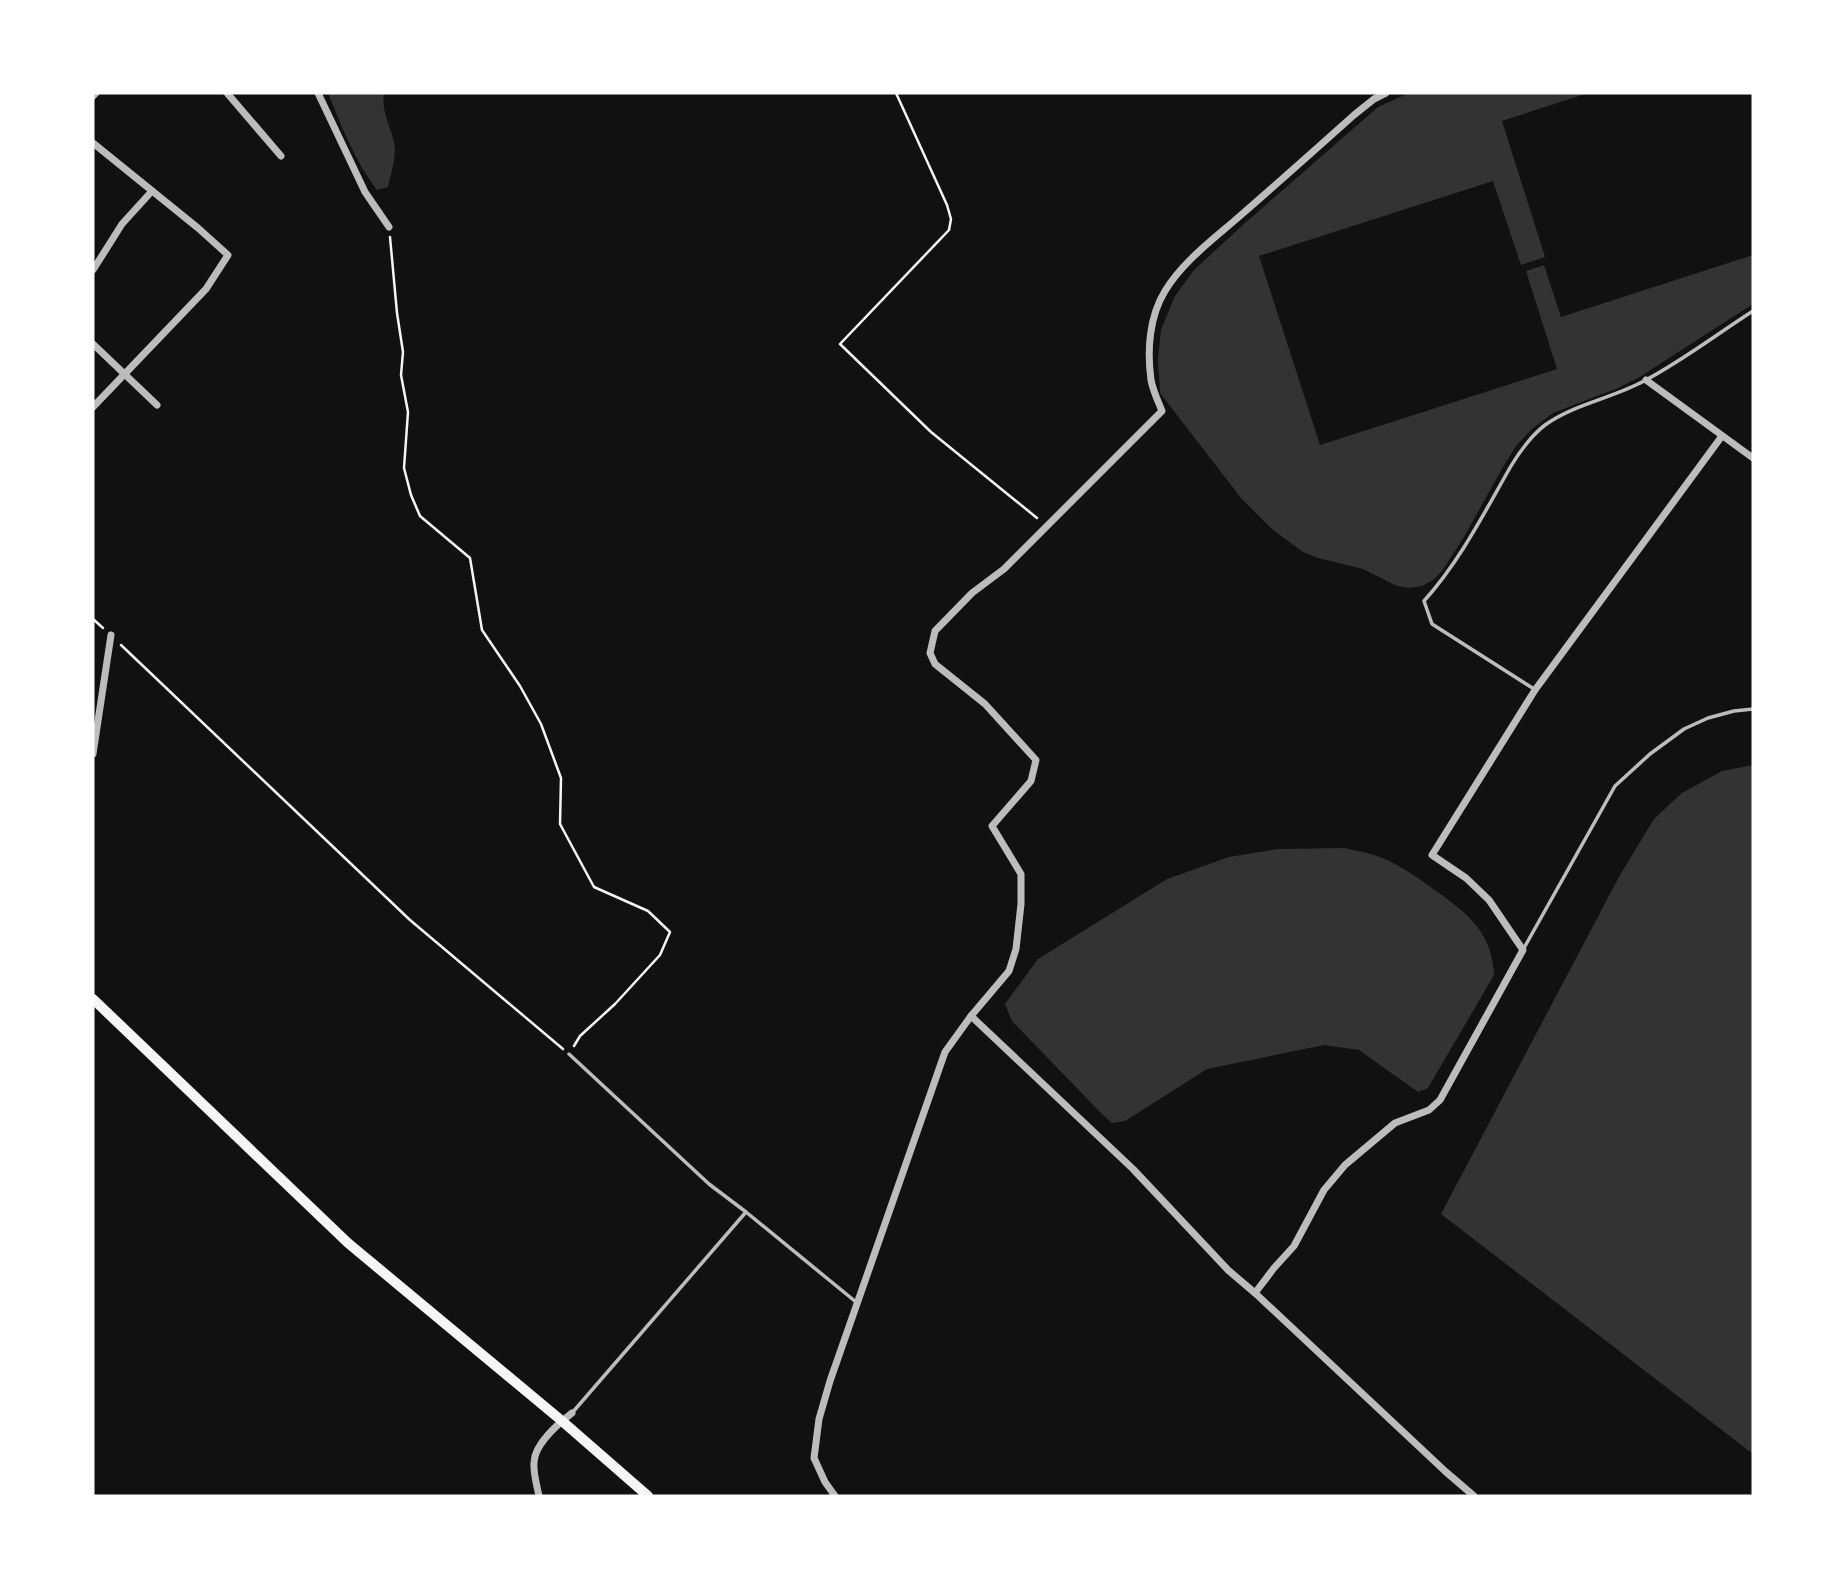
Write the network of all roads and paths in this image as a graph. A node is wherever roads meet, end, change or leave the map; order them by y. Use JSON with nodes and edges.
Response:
{"nodes":[{"id":1,"x":227,"y":93,"type":"edge"},
{"id":2,"x":318,"y":93,"type":"edge"},
{"id":3,"x":896,"y":93,"type":"edge"},
{"id":4,"x":1381,"y":93,"type":"edge"},
{"id":5,"x":1386,"y":93,"type":"edge"},
{"id":6,"x":1374,"y":99,"type":"junction"},
{"id":7,"x":93,"y":143,"type":"edge"},
{"id":8,"x":281,"y":156,"type":"dead end"},
{"id":9,"x":152,"y":191,"type":"junction"},
{"id":10,"x":388,"y":227,"type":"joint"},
{"id":11,"x":93,"y":270,"type":"edge"},
{"id":12,"x":1753,"y":311,"type":"edge"},
{"id":13,"x":93,"y":344,"type":"edge"},
{"id":14,"x":124,"y":374,"type":"junction"},
{"id":15,"x":1646,"y":380,"type":"junction"},
{"id":16,"x":157,"y":405,"type":"dead end"},
{"id":17,"x":93,"y":407,"type":"edge"},
{"id":18,"x":1722,"y":436,"type":"junction"},
{"id":19,"x":1753,"y":458,"type":"edge"},
{"id":20,"x":1048,"y":527,"type":"junction"},
{"id":21,"x":111,"y":635,"type":"joint"},
{"id":22,"x":1535,"y":690,"type":"junction"},
{"id":23,"x":1753,"y":709,"type":"edge"},
{"id":24,"x":93,"y":754,"type":"edge"},
{"id":25,"x":1523,"y":950,"type":"junction"},
{"id":26,"x":93,"y":999,"type":"edge"},
{"id":27,"x":971,"y":1016,"type":"junction"},
{"id":28,"x":569,"y":1054,"type":"junction"},
{"id":29,"x":746,"y":1212,"type":"junction"},
{"id":30,"x":1255,"y":1293,"type":"junction"},
{"id":31,"x":857,"y":1303,"type":"junction"},
{"id":32,"x":572,"y":1413,"type":"joint"},
{"id":33,"x":562,"y":1421,"type":"junction"},
{"id":34,"x":540,"y":1496,"type":"edge"},
{"id":35,"x":648,"y":1496,"type":"edge"},
{"id":36,"x":835,"y":1496,"type":"edge"},
{"id":37,"x":1474,"y":1496,"type":"edge"}],
"edges":[{"from":1,"to":8,"type":"street"},
{"from":2,"to":10,"type":"street"},
{"from":3,"to":20,"type":"path"},
{"from":4,"to":6,"type":"street"},
{"from":5,"to":6,"type":"street"},
{"from":6,"to":20,"type":"street"},
{"from":7,"to":9,"type":"street"},
{"from":9,"to":11,"type":"street"},
{"from":9,"to":14,"type":"street"},
{"from":10,"to":28,"type":"path"},
{"from":12,"to":15,"type":"lane"},
{"from":13,"to":14,"type":"street"},
{"from":14,"to":16,"type":"street"},
{"from":14,"to":17,"type":"street"},
{"from":15,"to":18,"type":"street"},
{"from":15,"to":22,"type":"lane"},
{"from":18,"to":19,"type":"street"},
{"from":18,"to":22,"type":"street"},
{"from":20,"to":27,"type":"street"},
{"from":21,"to":24,"type":"street"},
{"from":21,"to":28,"type":"path"},
{"from":22,"to":25,"type":"street"},
{"from":23,"to":25,"type":"lane"},
{"from":25,"to":30,"type":"street"},
{"from":26,"to":33,"type":"main road"},
{"from":27,"to":30,"type":"street"},
{"from":27,"to":31,"type":"street"},
{"from":28,"to":29,"type":"lane"},
{"from":29,"to":31,"type":"lane"},
{"from":29,"to":32,"type":"lane"},
{"from":30,"to":37,"type":"street"},
{"from":31,"to":36,"type":"street"},
{"from":32,"to":33,"type":"street"},
{"from":33,"to":34,"type":"street"},
{"from":33,"to":35,"type":"main road"}]}
